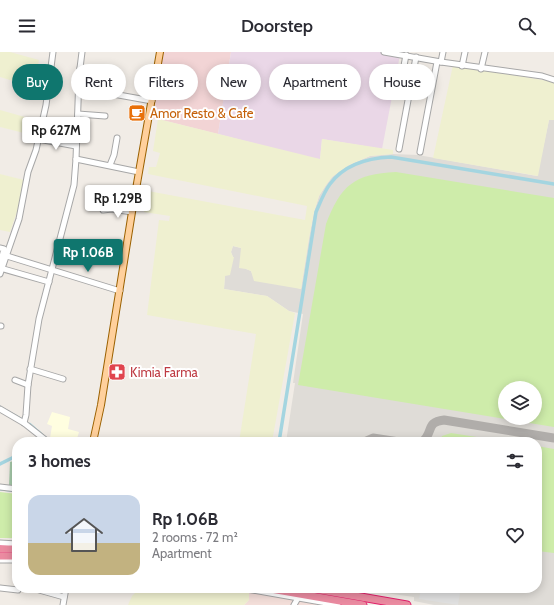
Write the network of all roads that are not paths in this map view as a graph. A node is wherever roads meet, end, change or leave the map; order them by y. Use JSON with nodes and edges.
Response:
{"nodes":[{"id":1,"x":53,"y":52,"type":"edge"},
{"id":2,"x":82,"y":52,"type":"edge"},
{"id":3,"x":160,"y":52,"type":"edge"},
{"id":4,"x":384,"y":52,"type":"edge"},
{"id":5,"x":443,"y":52,"type":"edge"},
{"id":6,"x":464,"y":52,"type":"edge"},
{"id":7,"x":485,"y":52,"type":"edge"},
{"id":8,"x":406,"y":55,"type":"junction"},
{"id":9,"x":416,"y":57,"type":"junction"},
{"id":10,"x":439,"y":62,"type":"junction"},
{"id":11,"x":80,"y":64,"type":"edge"},
{"id":12,"x":404,"y":64,"type":"edge"},
{"id":13,"x":462,"y":66,"type":"junction"},
{"id":14,"x":481,"y":69,"type":"junction"},
{"id":15,"x":553,"y":78,"type":"edge"},
{"id":16,"x":126,"y":96,"type":"edge"},
{"id":17,"x":78,"y":100,"type":"edge"},
{"id":18,"x":152,"y":101,"type":"junction"},
{"id":19,"x":78,"y":114,"type":"junction"},
{"id":20,"x":105,"y":116,"type":"dead end"},
{"id":21,"x":41,"y":129,"type":"junction"},
{"id":22,"x":77,"y":136,"type":"junction"},
{"id":23,"x":117,"y":138,"type":"dead end"},
{"id":24,"x":38,"y":139,"type":"junction"},
{"id":25,"x":76,"y":146,"type":"junction"},
{"id":26,"x":399,"y":149,"type":"dead end"},
{"id":27,"x":420,"y":152,"type":"dead end"},
{"id":28,"x":76,"y":159,"type":"junction"},
{"id":29,"x":110,"y":165,"type":"junction"},
{"id":30,"x":139,"y":172,"type":"junction"},
{"id":31,"x":113,"y":194,"type":"dead end"},
{"id":32,"x":134,"y":198,"type":"junction"},
{"id":33,"x":103,"y":210,"type":"dead end"},
{"id":34,"x":132,"y":212,"type":"junction"},
{"id":35,"x":0,"y":248,"type":"edge"},
{"id":36,"x":7,"y":256,"type":"junction"},
{"id":37,"x":1,"y":267,"type":"edge"},
{"id":38,"x":52,"y":269,"type":"junction"},
{"id":39,"x":0,"y":274,"type":"edge"},
{"id":40,"x":49,"y":282,"type":"junction"},
{"id":41,"x":120,"y":291,"type":"junction"},
{"id":42,"x":30,"y":369,"type":"junction"},
{"id":43,"x":63,"y":379,"type":"dead end"},
{"id":44,"x":14,"y":380,"type":"dead end"},
{"id":45,"x":28,"y":385,"type":"junction"},
{"id":46,"x":0,"y":409,"type":"edge"},
{"id":47,"x":24,"y":423,"type":"junction"},
{"id":48,"x":42,"y":437,"type":"edge"},
{"id":49,"x":94,"y":437,"type":"edge"},
{"id":50,"x":0,"y":487,"type":"edge"},
{"id":51,"x":12,"y":488,"type":"edge"},
{"id":52,"x":0,"y":544,"type":"edge"},
{"id":53,"x":12,"y":544,"type":"edge"},
{"id":54,"x":0,"y":549,"type":"edge"},
{"id":55,"x":12,"y":549,"type":"edge"},
{"id":56,"x":0,"y":556,"type":"edge"},
{"id":57,"x":12,"y":556,"type":"edge"},
{"id":58,"x":0,"y":560,"type":"edge"},
{"id":59,"x":12,"y":560,"type":"edge"},
{"id":60,"x":0,"y":588,"type":"edge"},
{"id":61,"x":12,"y":589,"type":"edge"},
{"id":62,"x":50,"y":593,"type":"edge"},
{"id":63,"x":65,"y":593,"type":"edge"},
{"id":64,"x":270,"y":593,"type":"edge"},
{"id":65,"x":310,"y":593,"type":"edge"},
{"id":66,"x":323,"y":593,"type":"edge"},
{"id":67,"x":328,"y":595,"type":"junction"},
{"id":68,"x":64,"y":597,"type":"junction"},
{"id":69,"x":298,"y":598,"type":"junction"},
{"id":70,"x":346,"y":602,"type":"junction"},
{"id":71,"x":295,"y":604,"type":"edge"},
{"id":72,"x":63,"y":605,"type":"edge"},
{"id":73,"x":334,"y":605,"type":"edge"},
{"id":74,"x":338,"y":605,"type":"edge"},
{"id":75,"x":363,"y":605,"type":"edge"},
{"id":76,"x":407,"y":605,"type":"edge"}],
"edges":[{"from":1,"to":21,"type":"street"},
{"from":2,"to":11,"type":"street"},
{"from":3,"to":18,"type":"main road"},
{"from":4,"to":8,"type":"street"},
{"from":5,"to":10,"type":"street"},
{"from":6,"to":13,"type":"street"},
{"from":7,"to":14,"type":"street"},
{"from":8,"to":9,"type":"street"},
{"from":8,"to":12,"type":"street"},
{"from":9,"to":10,"type":"street"},
{"from":9,"to":26,"type":"street"},
{"from":10,"to":13,"type":"street"},
{"from":10,"to":27,"type":"street"},
{"from":13,"to":14,"type":"street"},
{"from":14,"to":15,"type":"street"},
{"from":16,"to":18,"type":"street"},
{"from":17,"to":19,"type":"street"},
{"from":18,"to":30,"type":"main road"},
{"from":19,"to":20,"type":"street"},
{"from":19,"to":22,"type":"street"},
{"from":21,"to":22,"type":"street"},
{"from":21,"to":24,"type":"street"},
{"from":22,"to":25,"type":"street"},
{"from":23,"to":29,"type":"street"},
{"from":24,"to":25,"type":"street"},
{"from":24,"to":36,"type":"street"},
{"from":25,"to":28,"type":"street"},
{"from":28,"to":29,"type":"street"},
{"from":28,"to":38,"type":"street"},
{"from":29,"to":30,"type":"street"},
{"from":30,"to":32,"type":"main road"},
{"from":31,"to":32,"type":"street"},
{"from":32,"to":34,"type":"main road"},
{"from":33,"to":34,"type":"street"},
{"from":34,"to":41,"type":"main road"},
{"from":35,"to":37,"type":"street"},
{"from":36,"to":37,"type":"street"},
{"from":36,"to":38,"type":"street"},
{"from":37,"to":39,"type":"street"},
{"from":37,"to":40,"type":"street"},
{"from":38,"to":40,"type":"street"},
{"from":38,"to":41,"type":"street"},
{"from":40,"to":42,"type":"street"},
{"from":41,"to":49,"type":"main road"},
{"from":42,"to":43,"type":"street"},
{"from":42,"to":45,"type":"street"},
{"from":44,"to":45,"type":"street"},
{"from":45,"to":47,"type":"street"},
{"from":46,"to":47,"type":"street"},
{"from":47,"to":48,"type":"street"},
{"from":50,"to":51,"type":"street"},
{"from":52,"to":53,"type":"street"},
{"from":54,"to":55,"type":"highway"},
{"from":56,"to":57,"type":"highway"},
{"from":58,"to":59,"type":"street"},
{"from":60,"to":61,"type":"street"},
{"from":62,"to":68,"type":"street"},
{"from":63,"to":68,"type":"street"},
{"from":64,"to":69,"type":"street"},
{"from":65,"to":67,"type":"highway"},
{"from":66,"to":67,"type":"highway"},
{"from":67,"to":70,"type":"highway"},
{"from":67,"to":76,"type":"highway"},
{"from":68,"to":72,"type":"street"},
{"from":69,"to":71,"type":"street"},
{"from":69,"to":73,"type":"street"},
{"from":70,"to":74,"type":"street"},
{"from":70,"to":75,"type":"highway"},
{"from":73,"to":74,"type":"street"}]}
